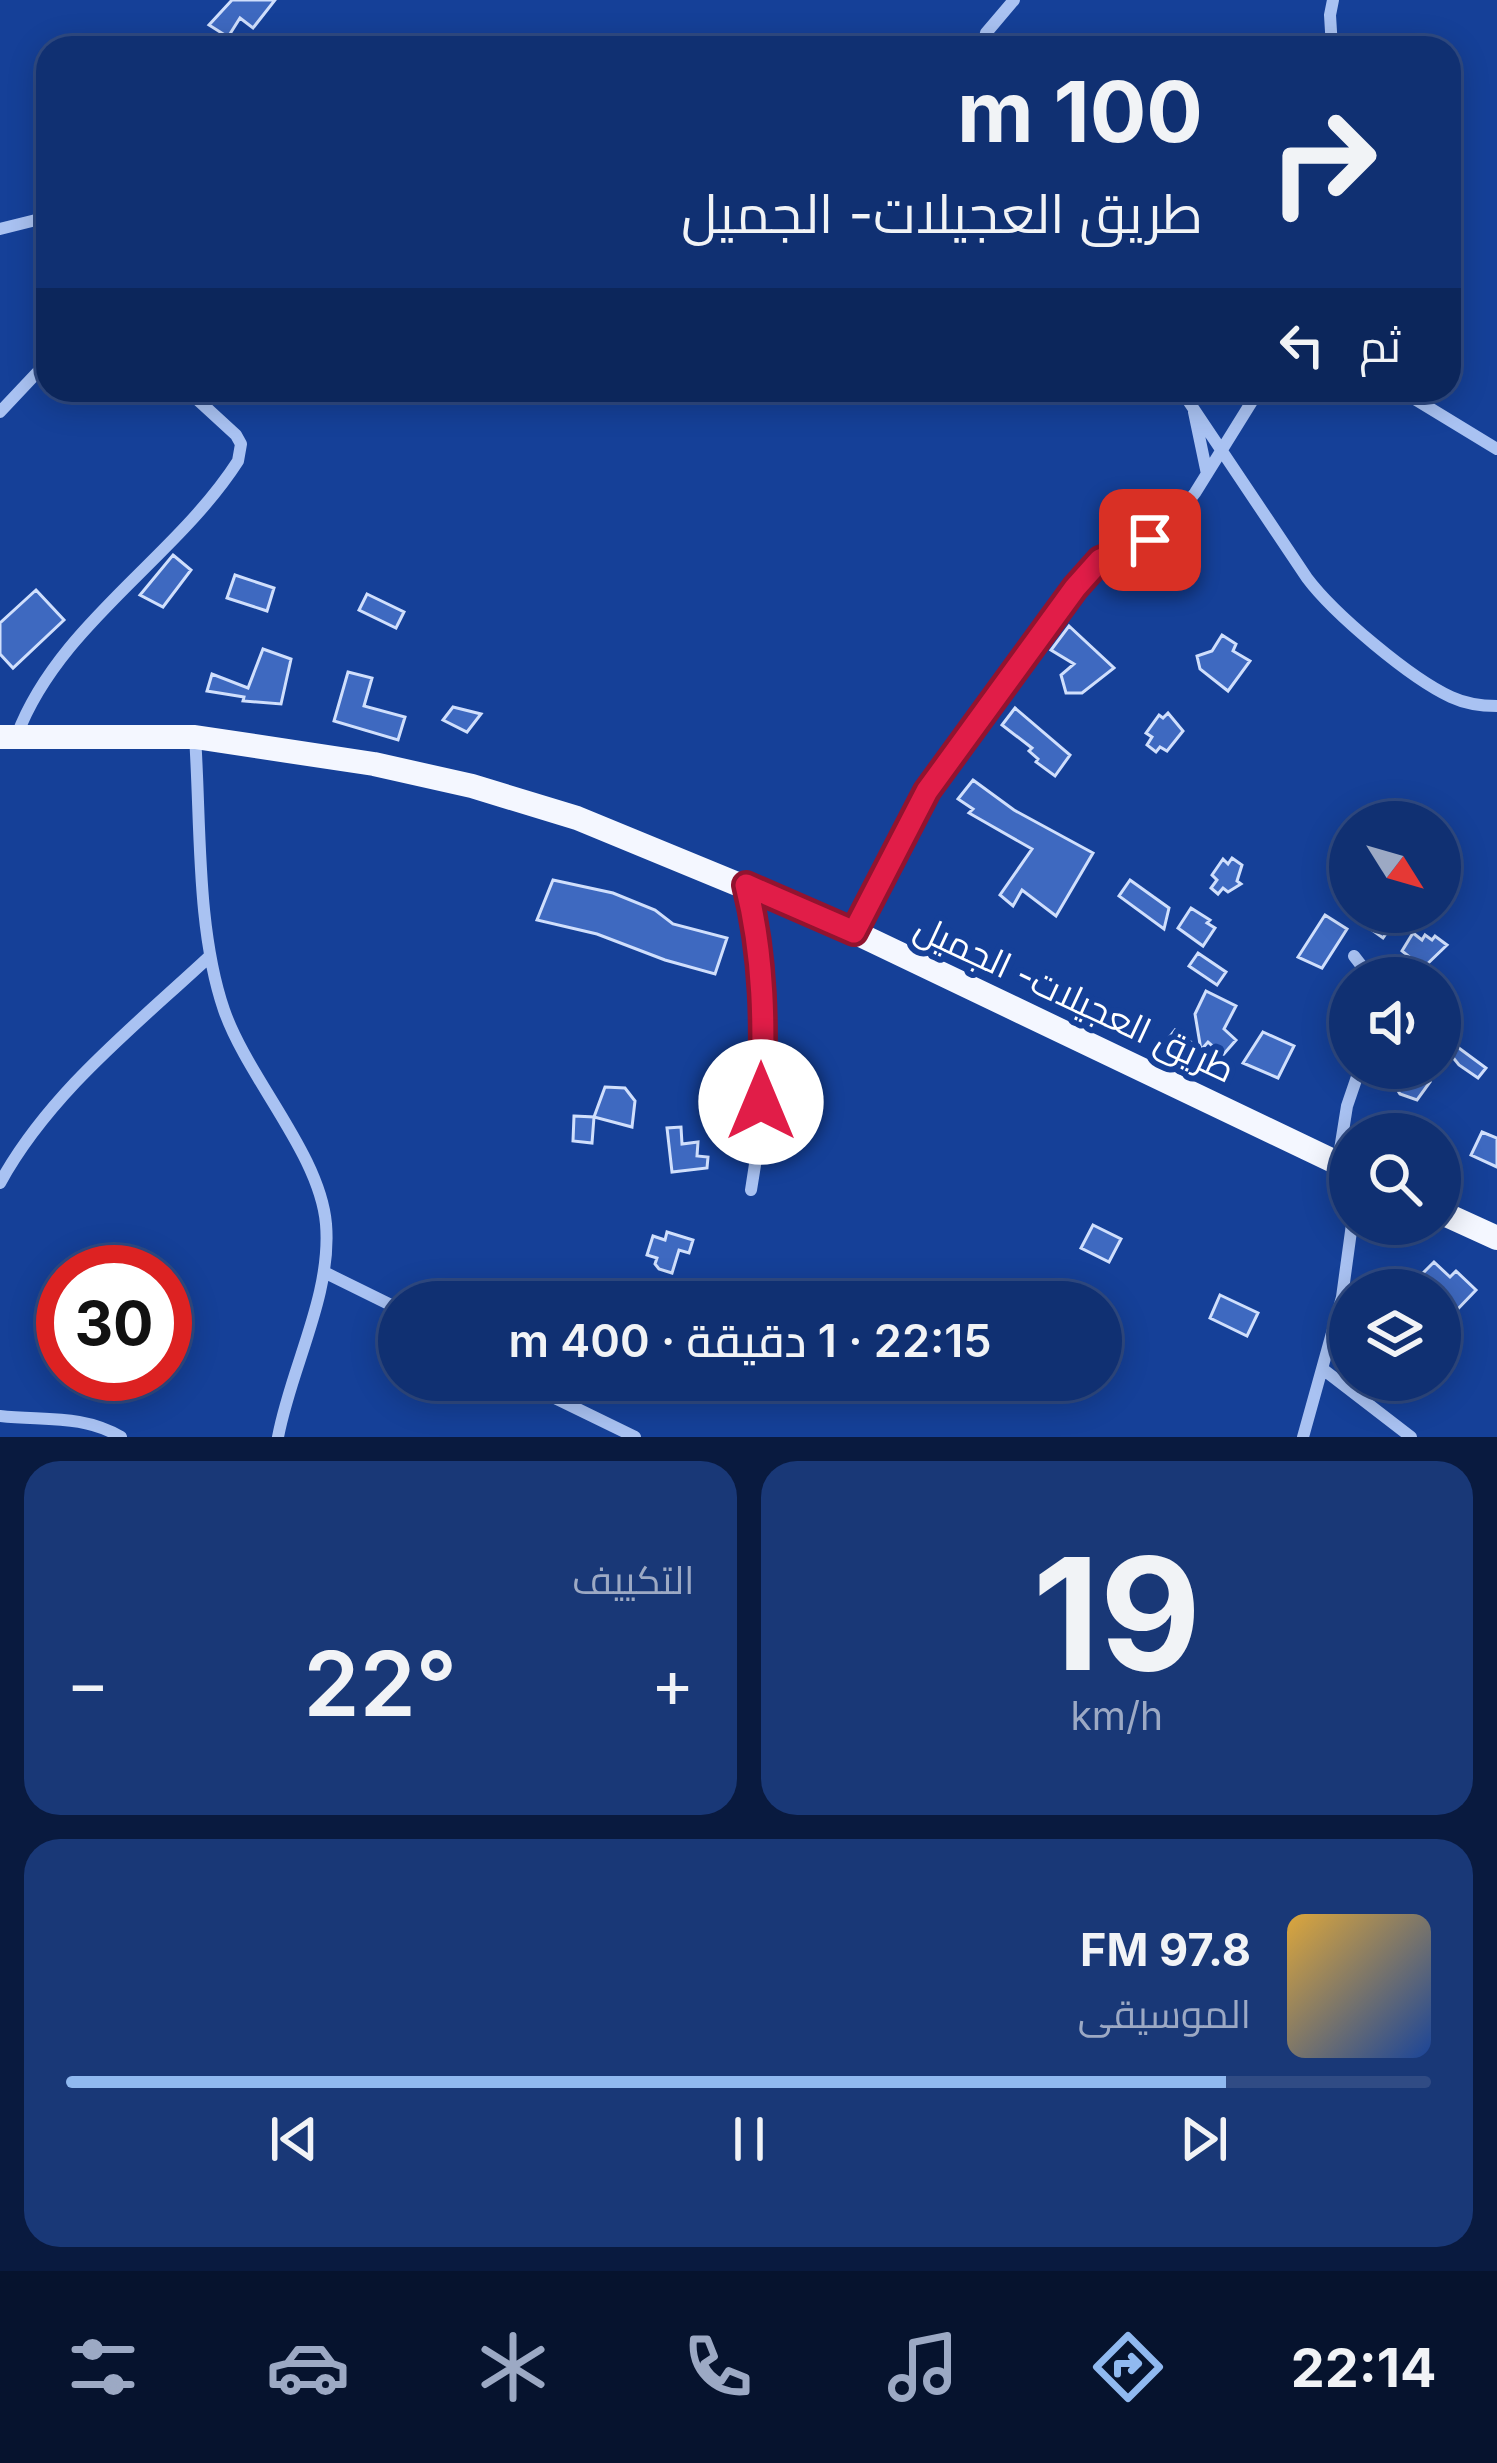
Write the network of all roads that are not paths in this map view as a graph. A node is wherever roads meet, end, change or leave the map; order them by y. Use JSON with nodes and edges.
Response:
{"nodes":[{"id":1,"x":1013,"y":0,"type":"edge"},
{"id":2,"x":1333,"y":0,"type":"edge"},
{"id":3,"x":985,"y":36,"type":"edge"},
{"id":4,"x":1331,"y":36,"type":"edge"},
{"id":5,"x":36,"y":220,"type":"edge"},
{"id":6,"x":0,"y":230,"type":"edge"},
{"id":7,"x":36,"y":374,"type":"edge"},
{"id":8,"x":200,"y":402,"type":"edge"},
{"id":9,"x":1189,"y":402,"type":"edge"},
{"id":10,"x":1252,"y":402,"type":"edge"},
{"id":11,"x":1420,"y":402,"type":"edge"},
{"id":12,"x":1194,"y":410,"type":"junction"},
{"id":13,"x":0,"y":412,"type":"edge"},
{"id":14,"x":1497,"y":449,"type":"edge"},
{"id":15,"x":1222,"y":450,"type":"junction"},
{"id":16,"x":1207,"y":475,"type":"junction"},
{"id":17,"x":1497,"y":706,"type":"edge"},
{"id":18,"x":5,"y":735,"type":"edge"},
{"id":19,"x":195,"y":737,"type":"junction"},
{"id":20,"x":746,"y":885,"type":"junction"},
{"id":21,"x":854,"y":932,"type":"junction"},
{"id":22,"x":211,"y":956,"type":"junction"},
{"id":23,"x":1329,"y":1160,"type":"edge"},
{"id":24,"x":0,"y":1183,"type":"edge"},
{"id":25,"x":751,"y":1190,"type":"dead end"},
{"id":26,"x":1461,"y":1222,"type":"edge"},
{"id":27,"x":1497,"y":1238,"type":"edge"},
{"id":28,"x":1349,"y":1245,"type":"edge"},
{"id":29,"x":324,"y":1272,"type":"junction"},
{"id":30,"x":378,"y":1299,"type":"edge"},
{"id":31,"x":1324,"y":1370,"type":"junction"},
{"id":32,"x":561,"y":1401,"type":"edge"},
{"id":33,"x":0,"y":1416,"type":"edge"},
{"id":34,"x":122,"y":1437,"type":"edge"},
{"id":35,"x":278,"y":1437,"type":"edge"},
{"id":36,"x":635,"y":1437,"type":"edge"},
{"id":37,"x":1304,"y":1437,"type":"edge"},
{"id":38,"x":1411,"y":1437,"type":"edge"}],
"edges":[{"from":1,"to":3,"type":"street"},
{"from":2,"to":4,"type":"street"},
{"from":5,"to":6,"type":"street"},
{"from":7,"to":13,"type":"street"},
{"from":8,"to":18,"type":"street"},
{"from":9,"to":12,"type":"street"},
{"from":10,"to":15,"type":"street"},
{"from":11,"to":14,"type":"street"},
{"from":12,"to":15,"type":"street"},
{"from":12,"to":16,"type":"street"},
{"from":15,"to":16,"type":"street"},
{"from":15,"to":17,"type":"street"},
{"from":16,"to":21,"type":"street"},
{"from":18,"to":19,"type":"main road","name":"طريق العجيلات- الجميل"},
{"from":19,"to":20,"type":"main road","name":"طريق العجيلات- الجميل"},
{"from":19,"to":22,"type":"street"},
{"from":20,"to":21,"type":"main road","name":"طريق العجيلات- الجميل"},
{"from":20,"to":25,"type":"street"},
{"from":21,"to":23,"type":"main road","name":"طريق العجيلات- الجميل"},
{"from":22,"to":24,"type":"street"},
{"from":22,"to":29,"type":"street"},
{"from":26,"to":27,"type":"main road"},
{"from":28,"to":31,"type":"street"},
{"from":29,"to":30,"type":"street"},
{"from":29,"to":35,"type":"street"},
{"from":31,"to":37,"type":"street"},
{"from":31,"to":38,"type":"street"},
{"from":32,"to":36,"type":"street"},
{"from":33,"to":34,"type":"street"}]}
